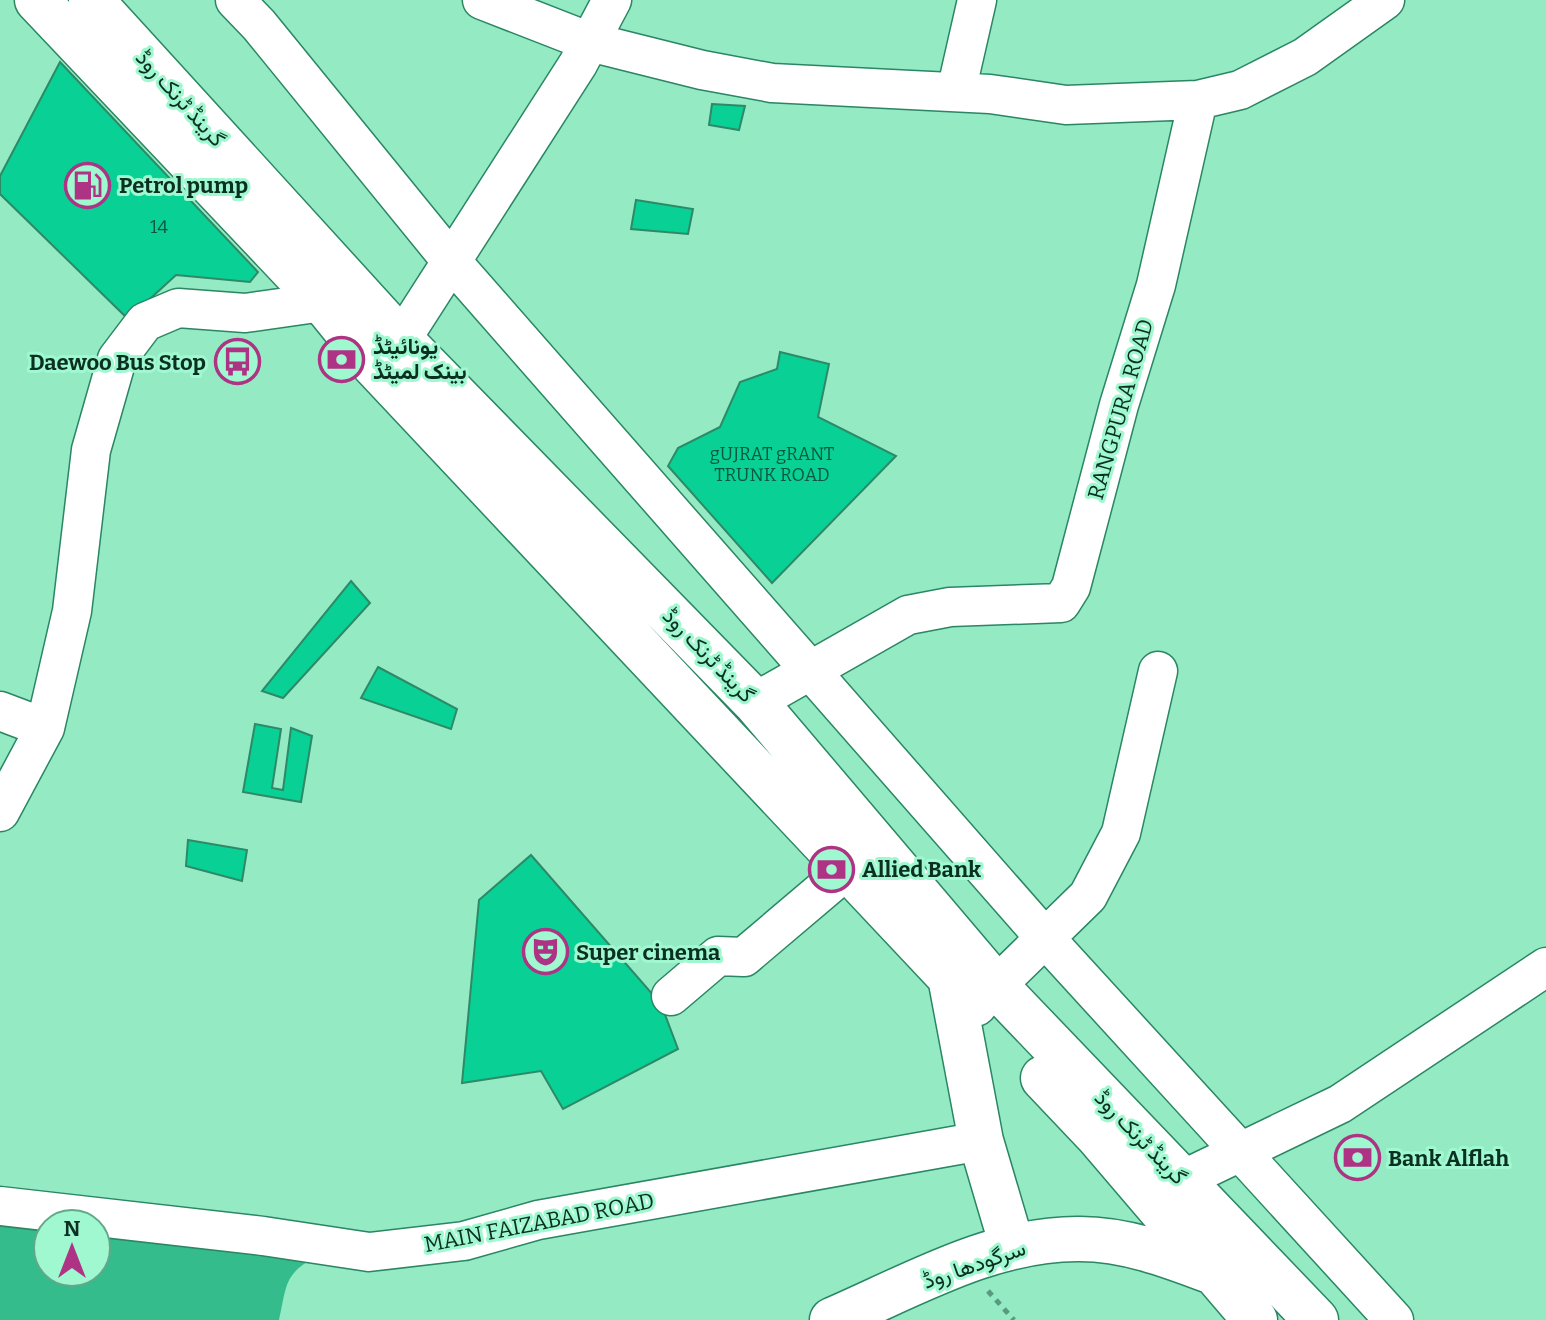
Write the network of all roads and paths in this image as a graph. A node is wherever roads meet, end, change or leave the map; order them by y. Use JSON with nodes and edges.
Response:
{"nodes":[{"id":1,"x":37,"y":0,"type":"edge"},
{"id":2,"x":91,"y":0,"type":"edge"},
{"id":3,"x":235,"y":0,"type":"edge"},
{"id":4,"x":482,"y":0,"type":"edge"},
{"id":5,"x":612,"y":0,"type":"edge"},
{"id":6,"x":977,"y":0,"type":"edge"},
{"id":7,"x":1385,"y":0,"type":"edge"},
{"id":8,"x":590,"y":42,"type":"junction"},
{"id":9,"x":956,"y":92,"type":"junction"},
{"id":10,"x":1198,"y":100,"type":"junction"},
{"id":11,"x":452,"y":262,"type":"junction"},
{"id":12,"x":323,"y":302,"type":"junction"},
{"id":13,"x":388,"y":353,"type":"junction"},
{"id":14,"x":810,"y":670,"type":"junction"},
{"id":15,"x":1158,"y":671,"type":"dead end"},
{"id":16,"x":755,"y":702,"type":"junction"},
{"id":17,"x":0,"y":711,"type":"edge"},
{"id":18,"x":45,"y":728,"type":"junction"},
{"id":19,"x":0,"y":812,"type":"edge"},
{"id":20,"x":849,"y":868,"type":"junction"},
{"id":21,"x":1045,"y":938,"type":"junction"},
{"id":22,"x":1546,"y":967,"type":"edge"},
{"id":23,"x":950,"y":977,"type":"junction"},
{"id":24,"x":996,"y":986,"type":"junction"},
{"id":25,"x":671,"y":996,"type":"dead end"},
{"id":26,"x":981,"y":1141,"type":"junction"},
{"id":27,"x":1239,"y":1152,"type":"junction"},
{"id":28,"x":1182,"y":1180,"type":"junction"},
{"id":29,"x":0,"y":1206,"type":"edge"},
{"id":30,"x":1012,"y":1246,"type":"junction"},
{"id":31,"x":1213,"y":1273,"type":"junction"},
{"id":32,"x":832,"y":1320,"type":"edge"},
{"id":33,"x":1255,"y":1320,"type":"edge"},
{"id":34,"x":1316,"y":1320,"type":"edge"},
{"id":35,"x":1394,"y":1320,"type":"edge"}],
"edges":[{"from":1,"to":12,"type":"main road","name":"گرینڈ ٹرنک روڈ"},
{"from":2,"to":13,"type":"main road","name":"گرینڈ ٹرنک روڈ"},
{"from":3,"to":11,"type":"street"},
{"from":4,"to":8,"type":"street"},
{"from":5,"to":8,"type":"street"},
{"from":6,"to":9,"type":"street"},
{"from":7,"to":10,"type":"street"},
{"from":8,"to":9,"type":"street"},
{"from":8,"to":11,"type":"street"},
{"from":9,"to":10,"type":"street"},
{"from":10,"to":14,"type":"street","name":"RANGPURA ROAD"},
{"from":11,"to":13,"type":"street"},
{"from":11,"to":14,"type":"street"},
{"from":12,"to":13,"type":"main road","name":"گرینڈ ٹرنک روڈ"},
{"from":12,"to":18,"type":"street"},
{"from":13,"to":16,"type":"main road","name":"گرینڈ ٹرنک روڈ"},
{"from":13,"to":20,"type":"main road","name":"گرینڈ ٹرنک روڈ"},
{"from":14,"to":16,"type":"street","name":"RANGPURA ROAD"},
{"from":14,"to":21,"type":"street"},
{"from":15,"to":21,"type":"street"},
{"from":16,"to":24,"type":"main road","name":"گرینڈ ٹرنک روڈ"},
{"from":17,"to":18,"type":"street"},
{"from":18,"to":19,"type":"street"},
{"from":20,"to":23,"type":"main road","name":"گرینڈ ٹرنک روڈ"},
{"from":20,"to":25,"type":"street"},
{"from":21,"to":24,"type":"street"},
{"from":21,"to":27,"type":"street"},
{"from":22,"to":27,"type":"street"},
{"from":23,"to":26,"type":"main road"},
{"from":23,"to":31,"type":"main road","name":"گرینڈ ٹرنک روڈ"},
{"from":24,"to":28,"type":"main road","name":"گرینڈ ٹرنک روڈ"},
{"from":26,"to":29,"type":"street","name":"MAIN FAIZABAD ROAD"},
{"from":26,"to":30,"type":"main road"},
{"from":27,"to":28,"type":"street"},
{"from":27,"to":35,"type":"street"},
{"from":28,"to":34,"type":"main road","name":"گرینڈ ٹرنک روڈ"},
{"from":30,"to":31,"type":"main road","name":"سرگودھا روڈ"},
{"from":30,"to":32,"type":"main road","name":"سرگودھا روڈ"},
{"from":31,"to":33,"type":"main road","name":"گرینڈ ٹرنک روڈ"}]}
